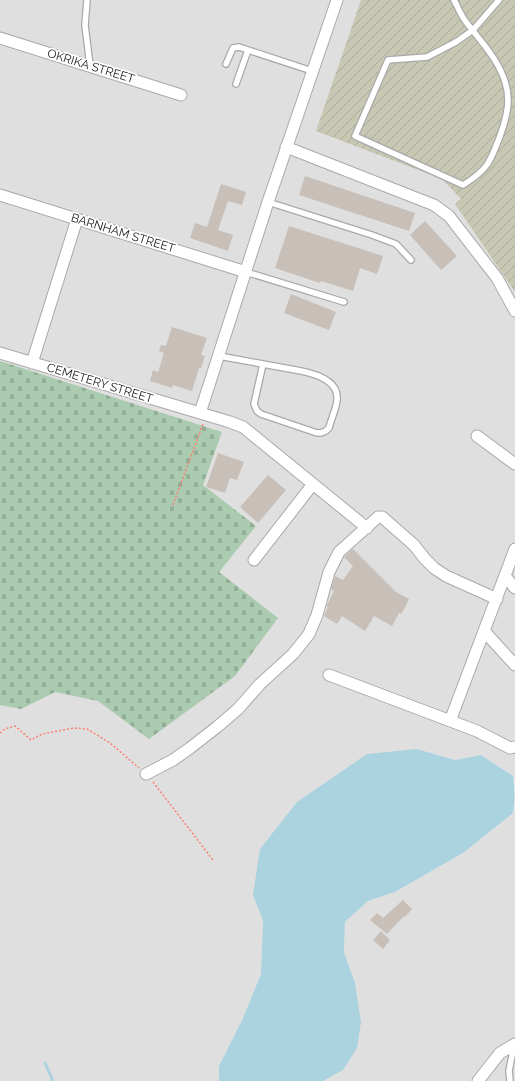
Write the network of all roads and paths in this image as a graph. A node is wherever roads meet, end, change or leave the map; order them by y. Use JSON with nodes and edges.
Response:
{"nodes":[{"id":1,"x":86,"y":0,"type":"edge"},
{"id":2,"x":337,"y":0,"type":"edge"},
{"id":3,"x":454,"y":0,"type":"edge"},
{"id":4,"x":499,"y":0,"type":"edge"},
{"id":5,"x":473,"y":30,"type":"junction"},
{"id":6,"x":0,"y":38,"type":"edge"},
{"id":7,"x":248,"y":50,"type":"junction"},
{"id":8,"x":226,"y":64,"type":"dead end"},
{"id":9,"x":90,"y":66,"type":"junction"},
{"id":10,"x":312,"y":71,"type":"junction"},
{"id":11,"x":236,"y":84,"type":"dead end"},
{"id":12,"x":181,"y":95,"type":"dead end"},
{"id":13,"x":286,"y":147,"type":"junction"},
{"id":14,"x":0,"y":195,"type":"edge"},
{"id":15,"x":268,"y":202,"type":"junction"},
{"id":16,"x":77,"y":219,"type":"junction"},
{"id":17,"x":411,"y":260,"type":"dead end"},
{"id":18,"x":246,"y":272,"type":"junction"},
{"id":19,"x":344,"y":302,"type":"dead end"},
{"id":20,"x":515,"y":311,"type":"edge"},
{"id":21,"x":0,"y":353,"type":"edge"},
{"id":22,"x":219,"y":356,"type":"junction"},
{"id":23,"x":32,"y":363,"type":"junction"},
{"id":24,"x":263,"y":364,"type":"junction"},
{"id":25,"x":203,"y":414,"type":"junction"},
{"id":26,"x":477,"y":436,"type":"dead end"},
{"id":27,"x":515,"y":464,"type":"edge"},
{"id":28,"x":313,"y":484,"type":"junction"},
{"id":29,"x":173,"y":505,"type":"dead end"},
{"id":30,"x":367,"y":528,"type":"junction"},
{"id":31,"x":515,"y":549,"type":"edge"},
{"id":32,"x":254,"y":560,"type":"dead end"},
{"id":33,"x":504,"y":576,"type":"junction"},
{"id":34,"x":515,"y":588,"type":"edge"},
{"id":35,"x":497,"y":599,"type":"junction"},
{"id":36,"x":484,"y":631,"type":"junction"},
{"id":37,"x":515,"y":665,"type":"edge"},
{"id":38,"x":329,"y":675,"type":"dead end"},
{"id":39,"x":450,"y":721,"type":"junction"},
{"id":40,"x":0,"y":733,"type":"edge"},
{"id":41,"x":515,"y":747,"type":"edge"},
{"id":42,"x":146,"y":774,"type":"junction"},
{"id":43,"x":213,"y":860,"type":"dead end"},
{"id":44,"x":514,"y":1044,"type":"edge"},
{"id":45,"x":478,"y":1081,"type":"edge"},
{"id":46,"x":510,"y":1081,"type":"edge"}],
"edges":[{"from":1,"to":9,"type":"lane"},
{"from":2,"to":10,"type":"street"},
{"from":3,"to":5,"type":"lane"},
{"from":4,"to":5,"type":"lane"},
{"from":5,"to":5,"type":"lane"},
{"from":6,"to":9,"type":"street","name":"OKRIKA STREET"},
{"from":7,"to":8,"type":"lane"},
{"from":7,"to":10,"type":"lane"},
{"from":7,"to":11,"type":"lane"},
{"from":9,"to":12,"type":"street","name":"OKRIKA STREET"},
{"from":10,"to":13,"type":"street"},
{"from":13,"to":15,"type":"street"},
{"from":13,"to":20,"type":"street"},
{"from":14,"to":16,"type":"street","name":"BARNHAM STREET"},
{"from":15,"to":17,"type":"lane"},
{"from":15,"to":18,"type":"street"},
{"from":16,"to":18,"type":"street","name":"BARNHAM STREET"},
{"from":16,"to":23,"type":"street"},
{"from":18,"to":19,"type":"lane"},
{"from":18,"to":22,"type":"street"},
{"from":21,"to":23,"type":"street","name":"CEMETERY STREET"},
{"from":22,"to":24,"type":"lane"},
{"from":22,"to":25,"type":"street"},
{"from":23,"to":25,"type":"street","name":"CEMETERY STREET"},
{"from":24,"to":24,"type":"lane"},
{"from":25,"to":28,"type":"street","name":"CEMETERY STREET"},
{"from":25,"to":29,"type":"path"},
{"from":26,"to":27,"type":"street"},
{"from":28,"to":30,"type":"street","name":"CEMETERY STREET"},
{"from":28,"to":32,"type":"street"},
{"from":30,"to":35,"type":"street"},
{"from":30,"to":42,"type":"street"},
{"from":31,"to":33,"type":"street"},
{"from":33,"to":34,"type":"street"},
{"from":33,"to":35,"type":"street"},
{"from":35,"to":36,"type":"street"},
{"from":36,"to":37,"type":"street"},
{"from":36,"to":39,"type":"street"},
{"from":38,"to":39,"type":"street"},
{"from":39,"to":41,"type":"street"},
{"from":40,"to":42,"type":"path"},
{"from":42,"to":43,"type":"path"},
{"from":44,"to":45,"type":"street"},
{"from":44,"to":46,"type":"lane"}]}
